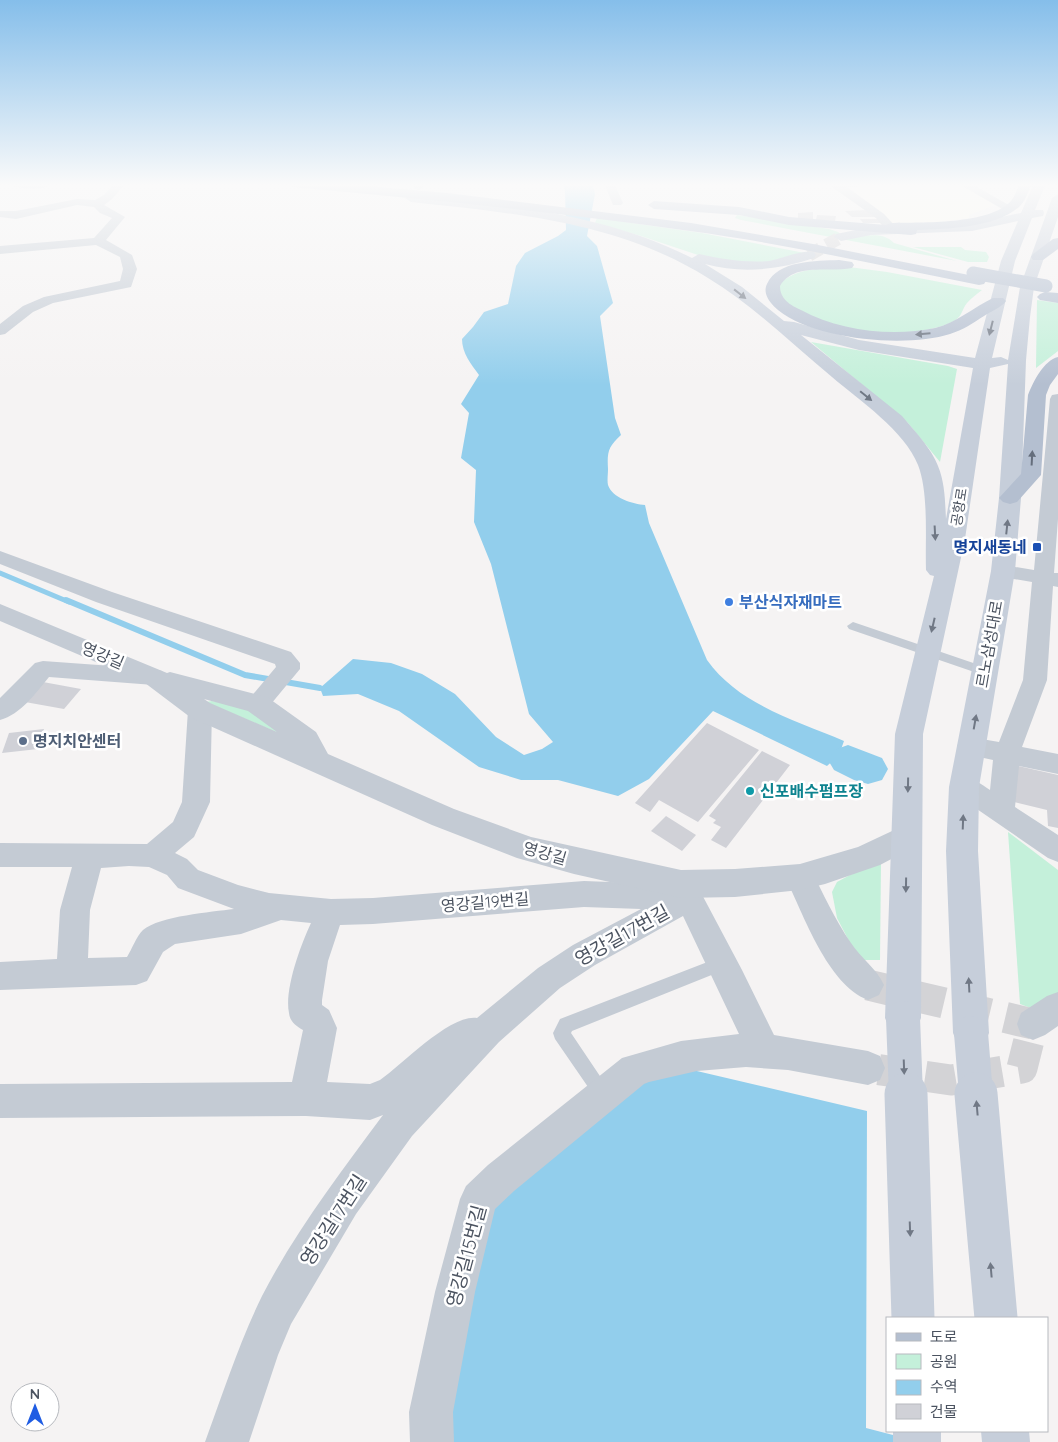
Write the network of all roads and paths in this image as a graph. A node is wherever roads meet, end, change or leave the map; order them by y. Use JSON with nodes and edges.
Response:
{"nodes":[{"id":1,"x":117,"y":250,"type":"edge"},
{"id":2,"x":666,"y":250,"type":"edge"},
{"id":3,"x":680,"y":250,"type":"edge"},
{"id":4,"x":827,"y":250,"type":"tunnel mouth"},
{"id":5,"x":880,"y":250,"type":"edge"},
{"id":6,"x":1011,"y":250,"type":"edge"},
{"id":7,"x":1040,"y":250,"type":"edge"},
{"id":8,"x":1047,"y":250,"type":"edge"},
{"id":9,"x":809,"y":255,"type":"tunnel mouth"},
{"id":10,"x":1038,"y":257,"type":"junction"},
{"id":11,"x":976,"y":277,"type":"junction"},
{"id":12,"x":1052,"y":290,"type":"edge"},
{"id":13,"x":998,"y":300,"type":"junction"},
{"id":14,"x":770,"y":318,"type":"junction"},
{"id":15,"x":0,"y":331,"type":"edge"},
{"id":16,"x":1017,"y":360,"type":"junction"},
{"id":17,"x":1058,"y":363,"type":"edge"},
{"id":18,"x":982,"y":364,"type":"junction"},
{"id":19,"x":1058,"y":399,"type":"edge"},
{"id":20,"x":1055,"y":454,"type":"edge"},
{"id":21,"x":1010,"y":498,"type":"junction"},
{"id":22,"x":0,"y":557,"type":"edge"},
{"id":23,"x":1003,"y":571,"type":"junction"},
{"id":24,"x":1051,"y":579,"type":"edge"},
{"id":25,"x":940,"y":595,"type":"junction"},
{"id":26,"x":0,"y":612,"type":"edge"},
{"id":27,"x":853,"y":626,"type":"dead end"},
{"id":28,"x":927,"y":652,"type":"junction"},
{"id":29,"x":984,"y":671,"type":"junction"},
{"id":30,"x":154,"y":676,"type":"junction"},
{"id":31,"x":256,"y":704,"type":"junction"},
{"id":32,"x":200,"y":710,"type":"junction"},
{"id":33,"x":0,"y":711,"type":"edge"},
{"id":34,"x":970,"y":746,"type":"junction"},
{"id":35,"x":1007,"y":754,"type":"junction"},
{"id":36,"x":318,"y":761,"type":"junction"},
{"id":37,"x":1058,"y":764,"type":"edge"},
{"id":38,"x":964,"y":787,"type":"junction"},
{"id":39,"x":1001,"y":812,"type":"junction"},
{"id":40,"x":907,"y":836,"type":"junction"},
{"id":41,"x":1058,"y":850,"type":"edge"},
{"id":42,"x":0,"y":856,"type":"edge"},
{"id":43,"x":90,"y":856,"type":"junction"},
{"id":44,"x":152,"y":856,"type":"junction"},
{"id":45,"x":800,"y":877,"type":"junction"},
{"id":46,"x":700,"y":891,"type":"junction"},
{"id":47,"x":282,"y":908,"type":"junction"},
{"id":48,"x":331,"y":912,"type":"junction"},
{"id":49,"x":723,"y":963,"type":"junction"},
{"id":50,"x":73,"y":973,"type":"junction"},
{"id":51,"x":0,"y":976,"type":"edge"},
{"id":52,"x":868,"y":986,"type":"tunnel mouth"},
{"id":53,"x":489,"y":1029,"type":"junction"},
{"id":54,"x":764,"y":1051,"type":"junction"},
{"id":55,"x":868,"y":1068,"type":"tunnel mouth"},
{"id":56,"x":604,"y":1094,"type":"junction"},
{"id":57,"x":306,"y":1099,"type":"junction"},
{"id":58,"x":0,"y":1101,"type":"edge"},
{"id":59,"x":913,"y":1317,"type":"edge"},
{"id":60,"x":996,"y":1317,"type":"edge"},
{"id":61,"x":227,"y":1442,"type":"edge"},
{"id":62,"x":432,"y":1442,"type":"edge"}],
"edges":[{"from":1,"to":15,"type":"street"},
{"from":2,"to":14,"type":"main road","one_way":true},
{"from":3,"to":9,"type":"main road"},
{"from":4,"to":11,"type":"main road"},
{"from":5,"to":11,"type":"main road"},
{"from":6,"to":13,"type":"main road","name":"공항로"},
{"from":7,"to":10,"type":"main road"},
{"from":8,"to":10,"type":"main road"},
{"from":10,"to":16,"type":"main road","name":"르노삼성대로"},
{"from":11,"to":12,"type":"main road"},
{"from":13,"to":11,"type":"main road","one_way":true},
{"from":13,"to":18,"type":"main road","name":"공항로","one_way":true},
{"from":14,"to":18,"type":"main road"},
{"from":14,"to":25,"type":"main road","one_way":true},
{"from":16,"to":18,"type":"main road"},
{"from":16,"to":21,"type":"main road","name":"르노삼성대로"},
{"from":21,"to":17,"type":"main road","one_way":true},
{"from":18,"to":25,"type":"main road","name":"공항로"},
{"from":19,"to":20,"type":"street"},
{"from":20,"to":24,"type":"street"},
{"from":23,"to":21,"type":"main road","name":"르노삼성대로","one_way":true},
{"from":22,"to":31,"type":"street"},
{"from":23,"to":24,"type":"street"},
{"from":23,"to":29,"type":"main road","name":"르노삼성대로"},
{"from":24,"to":35,"type":"street"},
{"from":25,"to":28,"type":"main road","name":"공항로","one_way":true},
{"from":26,"to":30,"type":"street","name":"영강길"},
{"from":27,"to":28,"type":"lane"},
{"from":28,"to":29,"type":"lane"},
{"from":28,"to":40,"type":"main road","name":"공항로","one_way":true},
{"from":34,"to":29,"type":"main road","name":"르노삼성대로","one_way":true},
{"from":30,"to":31,"type":"street"},
{"from":30,"to":32,"type":"street","name":"영강길"},
{"from":30,"to":33,"type":"street"},
{"from":31,"to":36,"type":"street"},
{"from":32,"to":36,"type":"street","name":"영강길"},
{"from":32,"to":44,"type":"street"},
{"from":34,"to":35,"type":"street"},
{"from":34,"to":38,"type":"main road","name":"르노삼성대로"},
{"from":35,"to":37,"type":"street"},
{"from":35,"to":39,"type":"street"},
{"from":36,"to":46,"type":"street","name":"영강길"},
{"from":38,"to":39,"type":"street"},
{"from":60,"to":38,"type":"main road","name":"르노삼성대로","one_way":true,"bridge":true},
{"from":39,"to":41,"type":"street"},
{"from":40,"to":45,"type":"street","name":"영강길"},
{"from":40,"to":59,"type":"main road","one_way":true,"bridge":true},
{"from":42,"to":43,"type":"street","name":"영강길19번길"},
{"from":43,"to":44,"type":"street","name":"영강길19번길"},
{"from":43,"to":50,"type":"street"},
{"from":44,"to":47,"type":"street","name":"영강길19번길"},
{"from":45,"to":46,"type":"street","name":"영강길"},
{"from":45,"to":52,"type":"street"},
{"from":46,"to":48,"type":"street","name":"영강길19번길"},
{"from":46,"to":49,"type":"street"},
{"from":46,"to":53,"type":"street","name":"영강길17번길"},
{"from":47,"to":48,"type":"street","name":"영강길19번길"},
{"from":47,"to":50,"type":"street","name":"영강길19번길"},
{"from":48,"to":57,"type":"street"},
{"from":49,"to":54,"type":"street"},
{"from":49,"to":56,"type":"lane"},
{"from":50,"to":51,"type":"street","name":"영강길19번길"},
{"from":53,"to":57,"type":"street","name":"영강길17번길"},
{"from":53,"to":61,"type":"street","name":"영강길17번길"},
{"from":54,"to":55,"type":"street","name":"영강길15번길"},
{"from":54,"to":56,"type":"street","name":"영강길15번길"},
{"from":56,"to":62,"type":"street","name":"영강길15번길"},
{"from":57,"to":58,"type":"street","name":"영강길17번길"}]}
